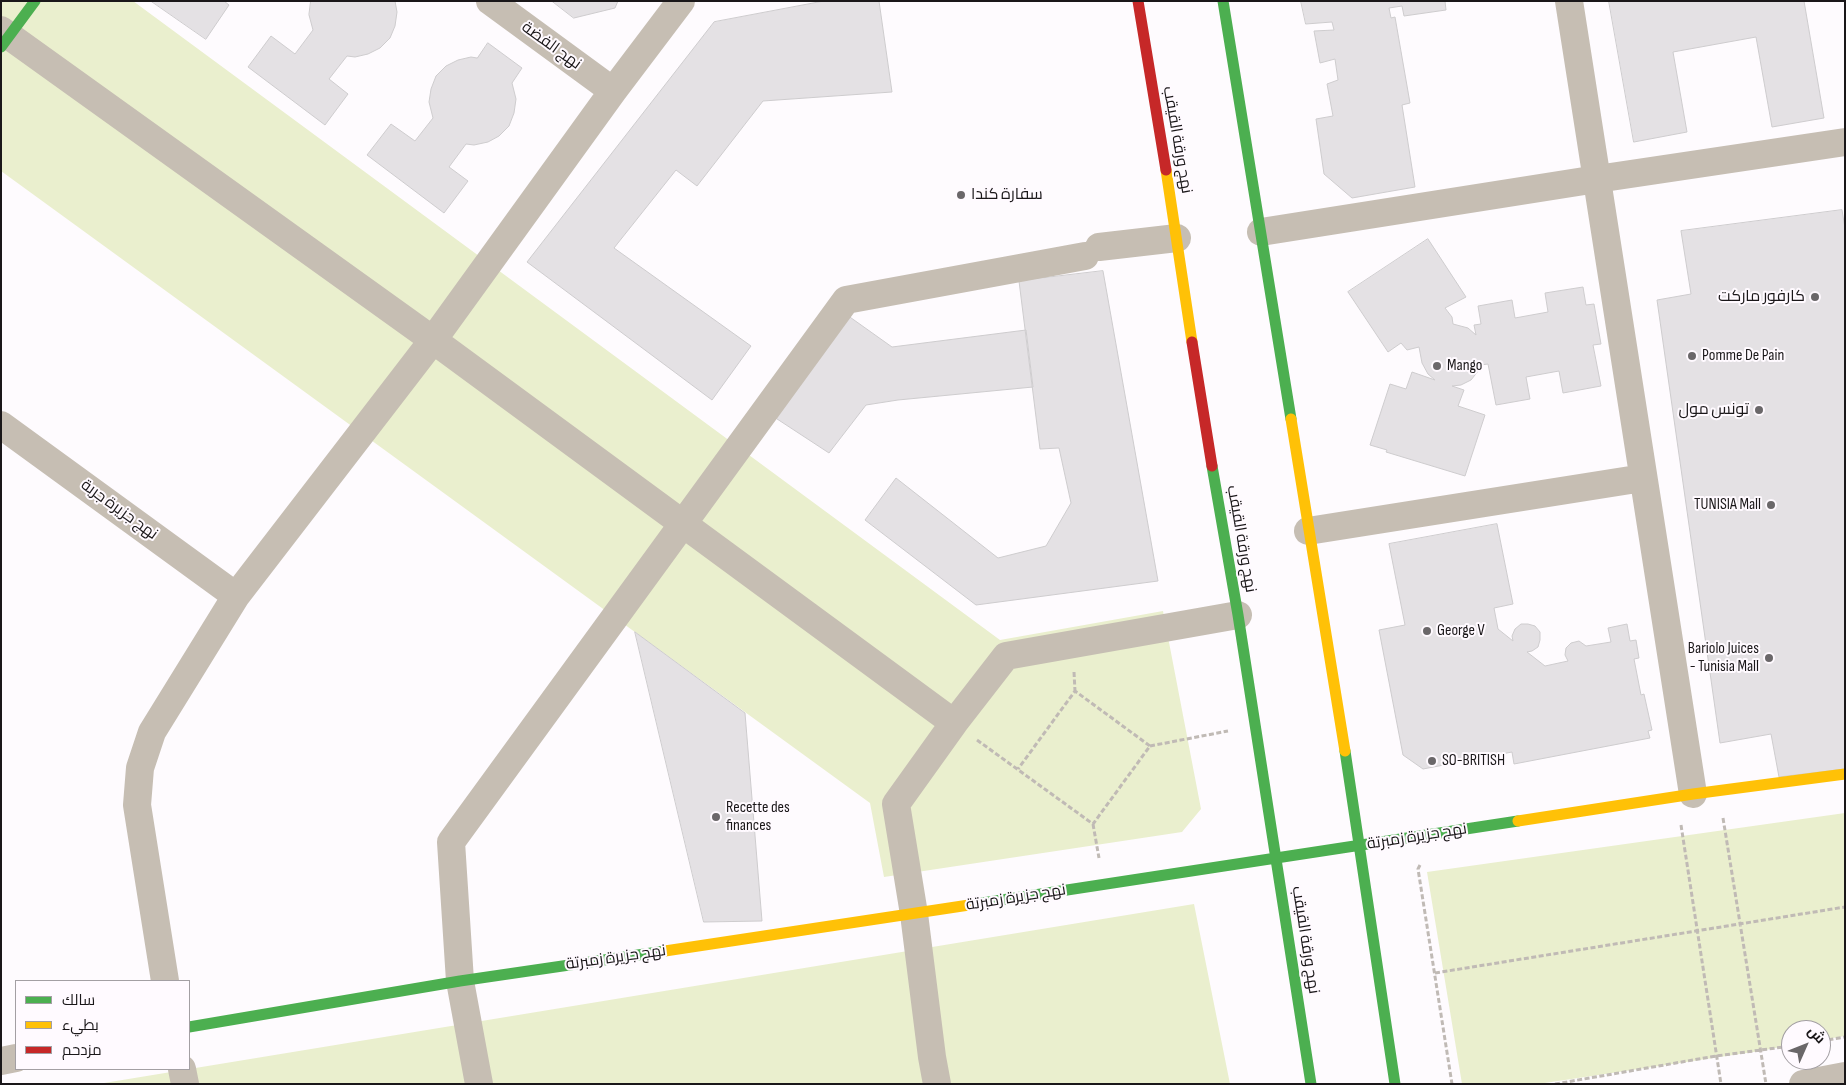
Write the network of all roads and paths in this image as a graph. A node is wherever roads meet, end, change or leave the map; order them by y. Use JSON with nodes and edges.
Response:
{"nodes":[{"id":1,"x":35,"y":1,"type":"edge"},
{"id":2,"x":490,"y":1,"type":"edge"},
{"id":3,"x":681,"y":1,"type":"edge"},
{"id":4,"x":1138,"y":1,"type":"edge"},
{"id":5,"x":1223,"y":1,"type":"edge"},
{"id":6,"x":1569,"y":1,"type":"edge"},
{"id":7,"x":4,"y":37,"type":"edge"},
{"id":8,"x":613,"y":91,"type":"junction"},
{"id":9,"x":1845,"y":142,"type":"edge"},
{"id":10,"x":1597,"y":179,"type":"junction"},
{"id":11,"x":1261,"y":232,"type":"junction"},
{"id":12,"x":1177,"y":238,"type":"junction"},
{"id":13,"x":433,"y":340,"type":"junction"},
{"id":14,"x":1,"y":425,"type":"edge"},
{"id":15,"x":1643,"y":478,"type":"junction"},
{"id":16,"x":682,"y":524,"type":"junction"},
{"id":17,"x":1308,"y":531,"type":"junction"},
{"id":18,"x":236,"y":596,"type":"junction"},
{"id":19,"x":1238,"y":616,"type":"junction"},
{"id":20,"x":954,"y":723,"type":"junction"},
{"id":21,"x":1255,"y":726,"type":"junction"},
{"id":22,"x":1150,"y":746,"type":"junction"},
{"id":23,"x":1018,"y":769,"type":"junction"},
{"id":24,"x":1845,"y":774,"type":"edge"},
{"id":25,"x":1697,"y":794,"type":"junction"},
{"id":26,"x":1360,"y":846,"type":"junction"},
{"id":27,"x":1276,"y":858,"type":"junction"},
{"id":28,"x":1422,"y":860,"type":"dead end"},
{"id":29,"x":1845,"y":907,"type":"edge"},
{"id":30,"x":914,"y":914,"type":"junction"},
{"id":31,"x":1740,"y":924,"type":"junction"},
{"id":32,"x":1697,"y":931,"type":"junction"},
{"id":33,"x":1434,"y":973,"type":"junction"},
{"id":34,"x":165,"y":980,"type":"edge"},
{"id":35,"x":460,"y":981,"type":"junction"},
{"id":36,"x":190,"y":1027,"type":"edge"},
{"id":37,"x":1845,"y":1037,"type":"edge"},
{"id":38,"x":1831,"y":1039,"type":"edge"},
{"id":39,"x":1781,"y":1048,"type":"edge"},
{"id":40,"x":1760,"y":1051,"type":"junction"},
{"id":41,"x":1716,"y":1056,"type":"junction"},
{"id":42,"x":15,"y":1058,"type":"edge"},
{"id":43,"x":1,"y":1061,"type":"edge"},
{"id":44,"x":182,"y":1070,"type":"edge"},
{"id":45,"x":1845,"y":1076,"type":"edge"},
{"id":46,"x":185,"y":1084,"type":"edge"},
{"id":47,"x":479,"y":1084,"type":"edge"},
{"id":48,"x":937,"y":1084,"type":"edge"},
{"id":49,"x":1311,"y":1084,"type":"edge"},
{"id":50,"x":1395,"y":1084,"type":"edge"},
{"id":51,"x":1452,"y":1084,"type":"edge"},
{"id":52,"x":1555,"y":1084,"type":"edge"},
{"id":53,"x":1721,"y":1084,"type":"edge"},
{"id":54,"x":1766,"y":1084,"type":"edge"},
{"id":55,"x":1802,"y":1084,"type":"edge"}],
"edges":[{"from":1,"to":7,"type":"main road"},
{"from":2,"to":8,"type":"street","name":"نهج الفضة"},
{"from":3,"to":8,"type":"street"},
{"from":4,"to":12,"type":"main road","name":"نهج ورقة القيقب"},
{"from":5,"to":11,"type":"main road"},
{"from":6,"to":10,"type":"street"},
{"from":7,"to":13,"type":"street"},
{"from":8,"to":13,"type":"street"},
{"from":9,"to":10,"type":"street"},
{"from":10,"to":11,"type":"street"},
{"from":10,"to":15,"type":"street"},
{"from":11,"to":17,"type":"main road"},
{"from":12,"to":16,"type":"street"},
{"from":12,"to":19,"type":"main road","name":"نهج ورقة القيقب"},
{"from":13,"to":16,"type":"street"},
{"from":13,"to":18,"type":"street"},
{"from":14,"to":18,"type":"street","name":"نهج جزيرة جربة"},
{"from":15,"to":17,"type":"street"},
{"from":15,"to":25,"type":"street"},
{"from":16,"to":20,"type":"street"},
{"from":16,"to":35,"type":"street"},
{"from":17,"to":26,"type":"main road"},
{"from":18,"to":34,"type":"street"},
{"from":19,"to":20,"type":"street"},
{"from":19,"to":21,"type":"main road","name":"نهج ورقة القيقب"},
{"from":20,"to":23,"type":"path"},
{"from":20,"to":30,"type":"street"},
{"from":21,"to":22,"type":"path"},
{"from":21,"to":27,"type":"main road","name":"نهج ورقة القيقب"},
{"from":22,"to":23,"type":"path"},
{"from":22,"to":23,"type":"path"},
{"from":24,"to":25,"type":"main road","name":"نهج جزيرة زمبرتة"},
{"from":25,"to":26,"type":"main road","name":"نهج جزيرة زمبرتة"},
{"from":25,"to":31,"type":"path"},
{"from":25,"to":32,"type":"path"},
{"from":26,"to":27,"type":"main road","name":"نهج جزيرة زمبرتة"},
{"from":26,"to":50,"type":"main road"},
{"from":27,"to":30,"type":"main road","name":"نهج جزيرة زمبرتة"},
{"from":27,"to":49,"type":"main road","name":"نهج ورقة القيقب"},
{"from":28,"to":33,"type":"path"},
{"from":29,"to":31,"type":"path"},
{"from":30,"to":35,"type":"main road","name":"نهج جزيرة زمبرتة"},
{"from":30,"to":48,"type":"street"},
{"from":31,"to":32,"type":"path"},
{"from":31,"to":40,"type":"path"},
{"from":32,"to":33,"type":"path"},
{"from":32,"to":41,"type":"path"},
{"from":33,"to":51,"type":"path"},
{"from":35,"to":36,"type":"main road","name":"نهج جزيرة زمبرتة"},
{"from":35,"to":47,"type":"street"},
{"from":37,"to":38,"type":"path"},
{"from":39,"to":40,"type":"path"},
{"from":40,"to":41,"type":"path"},
{"from":40,"to":54,"type":"path"},
{"from":41,"to":52,"type":"path"},
{"from":41,"to":53,"type":"path"},
{"from":42,"to":43,"type":"street"},
{"from":44,"to":46,"type":"street"},
{"from":45,"to":55,"type":"street"}]}
